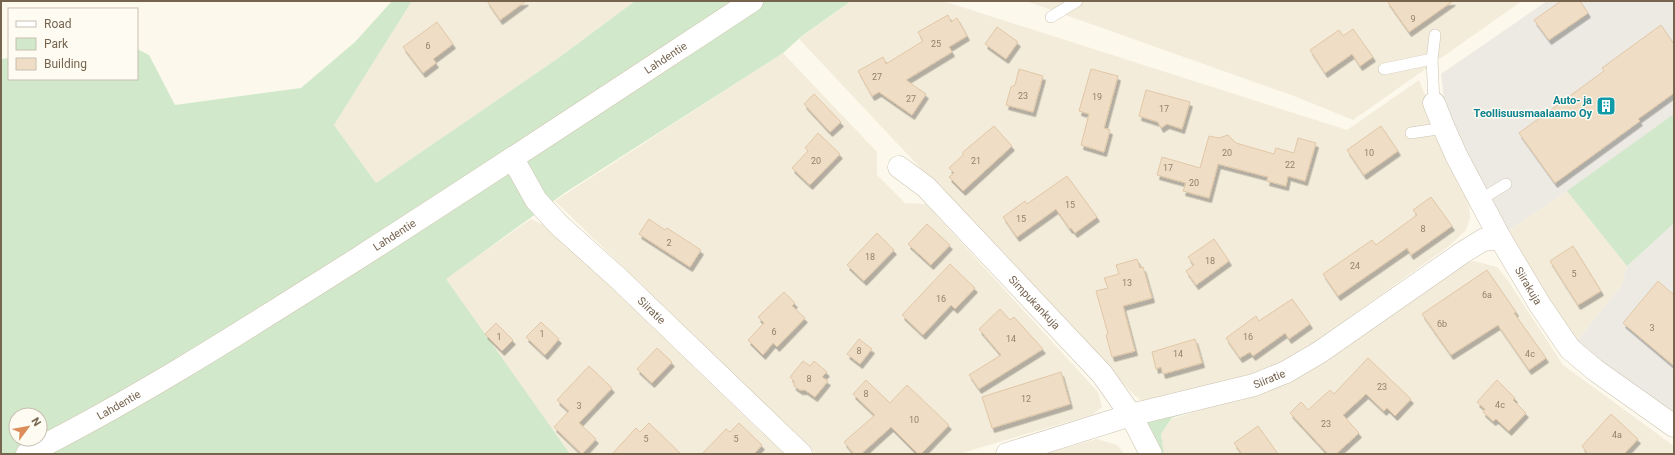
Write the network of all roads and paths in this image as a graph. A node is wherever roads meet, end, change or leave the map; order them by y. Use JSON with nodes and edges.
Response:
{"nodes":[{"id":1,"x":752,"y":1,"type":"edge"},
{"id":2,"x":1076,"y":1,"type":"edge"},
{"id":3,"x":1051,"y":17,"type":"dead end"},
{"id":4,"x":1435,"y":34,"type":"dead end"},
{"id":5,"x":1432,"y":59,"type":"junction"},
{"id":6,"x":1384,"y":69,"type":"dead end"},
{"id":7,"x":1434,"y":103,"type":"joint"},
{"id":8,"x":1444,"y":128,"type":"junction"},
{"id":9,"x":1410,"y":133,"type":"dead end"},
{"id":10,"x":513,"y":159,"type":"junction"},
{"id":11,"x":899,"y":167,"type":"dead end"},
{"id":12,"x":1506,"y":184,"type":"dead end"},
{"id":13,"x":1480,"y":200,"type":"junction"},
{"id":14,"x":1500,"y":238,"type":"junction"},
{"id":15,"x":1131,"y":415,"type":"junction"},
{"id":16,"x":1674,"y":426,"type":"edge"},
{"id":17,"x":27,"y":454,"type":"edge"},
{"id":18,"x":801,"y":454,"type":"edge"},
{"id":19,"x":1007,"y":454,"type":"edge"},
{"id":20,"x":1151,"y":454,"type":"edge"}],
"edges":[{"from":1,"to":10,"type":"street","name":"Lahdentie"},
{"from":2,"to":3,"type":"lane"},
{"from":4,"to":5,"type":"lane"},
{"from":5,"to":6,"type":"lane"},
{"from":5,"to":7,"type":"lane"},
{"from":7,"to":8,"type":"street","name":"Siirakuja"},
{"from":8,"to":9,"type":"lane"},
{"from":8,"to":13,"type":"street","name":"Siirakuja"},
{"from":10,"to":17,"type":"street","name":"Lahdentie"},
{"from":10,"to":18,"type":"street","name":"Siiratie"},
{"from":11,"to":15,"type":"street","name":"Simpukankuja"},
{"from":12,"to":13,"type":"lane"},
{"from":13,"to":14,"type":"street","name":"Siirakuja"},
{"from":14,"to":15,"type":"street","name":"Siiratie"},
{"from":14,"to":16,"type":"street","name":"Siirakuja"},
{"from":15,"to":19,"type":"street","name":"Siiratie"},
{"from":15,"to":20,"type":"street","name":"Simpukankuja"}]}
